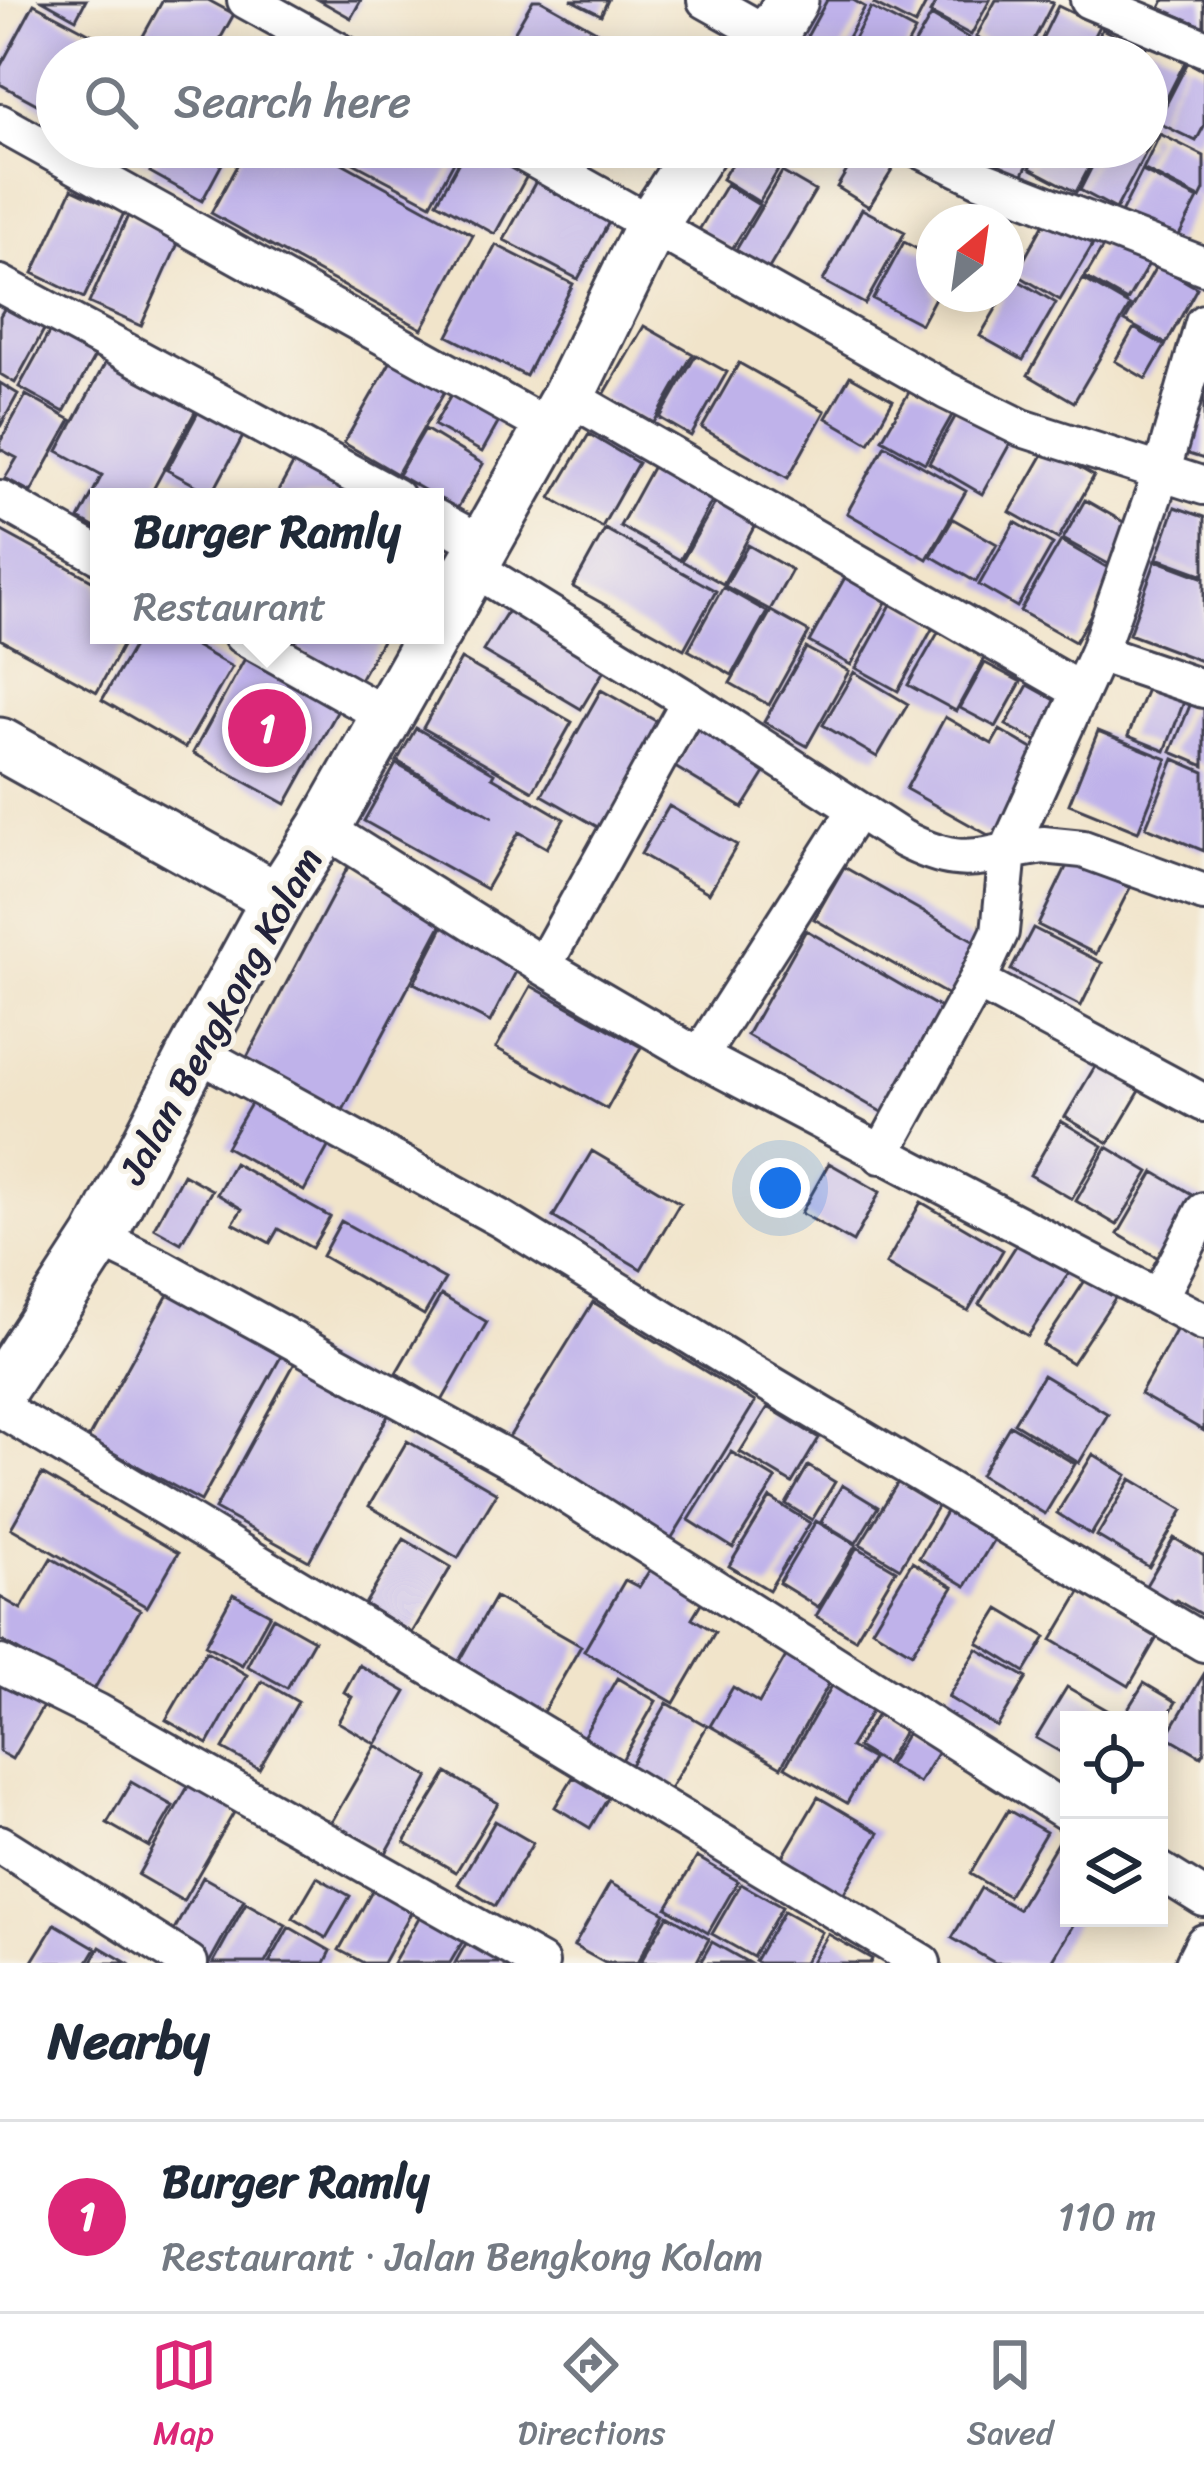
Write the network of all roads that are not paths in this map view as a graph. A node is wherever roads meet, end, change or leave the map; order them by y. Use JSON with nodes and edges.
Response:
{"nodes":[{"id":1,"x":245,"y":0,"type":"edge"},
{"id":2,"x":706,"y":0,"type":"edge"},
{"id":3,"x":1089,"y":0,"type":"edge"},
{"id":4,"x":774,"y":31,"type":"edge"},
{"id":5,"x":311,"y":36,"type":"edge"},
{"id":6,"x":1204,"y":48,"type":"edge"},
{"id":7,"x":0,"y":123,"type":"edge"},
{"id":8,"x":36,"y":142,"type":"edge"},
{"id":9,"x":87,"y":168,"type":"edge"},
{"id":10,"x":550,"y":168,"type":"edge"},
{"id":11,"x":688,"y":168,"type":"edge"},
{"id":12,"x":961,"y":168,"type":"edge"},
{"id":13,"x":652,"y":224,"type":"junction"},
{"id":14,"x":1204,"y":266,"type":"edge"},
{"id":15,"x":0,"y":284,"type":"edge"},
{"id":16,"x":1204,"y":323,"type":"edge"},
{"id":17,"x":559,"y":412,"type":"junction"},
{"id":18,"x":1161,"y":474,"type":"junction"},
{"id":19,"x":1204,"y":486,"type":"edge"},
{"id":20,"x":378,"y":488,"type":"edge"},
{"id":21,"x":0,"y":500,"type":"edge"},
{"id":22,"x":444,"y":526,"type":"edge"},
{"id":23,"x":90,"y":550,"type":"edge"},
{"id":24,"x":477,"y":555,"type":"junction"},
{"id":25,"x":444,"y":615,"type":"edge"},
{"id":26,"x":258,"y":644,"type":"edge"},
{"id":27,"x":428,"y":644,"type":"edge"},
{"id":28,"x":1098,"y":653,"type":"junction"},
{"id":29,"x":1204,"y":688,"type":"edge"},
{"id":30,"x":1081,"y":691,"type":"junction"},
{"id":31,"x":690,"y":701,"type":"junction"},
{"id":32,"x":388,"y":717,"type":"junction"},
{"id":33,"x":0,"y":744,"type":"edge"},
{"id":34,"x":856,"y":811,"type":"junction"},
{"id":35,"x":324,"y":828,"type":"junction"},
{"id":36,"x":1008,"y":851,"type":"junction"},
{"id":37,"x":1204,"y":893,"type":"edge"},
{"id":38,"x":278,"y":899,"type":"junction"},
{"id":39,"x":543,"y":965,"type":"junction"},
{"id":40,"x":977,"y":981,"type":"junction"},
{"id":41,"x":195,"y":1051,"type":"junction"},
{"id":42,"x":699,"y":1057,"type":"junction"},
{"id":43,"x":1204,"y":1103,"type":"edge"},
{"id":44,"x":881,"y":1155,"type":"junction"},
{"id":45,"x":1204,"y":1211,"type":"edge"},
{"id":46,"x":99,"y":1238,"type":"junction"},
{"id":47,"x":1159,"y":1298,"type":"junction"},
{"id":48,"x":1204,"y":1322,"type":"edge"},
{"id":49,"x":0,"y":1390,"type":"edge"},
{"id":50,"x":0,"y":1408,"type":"edge"},
{"id":51,"x":1204,"y":1643,"type":"edge"},
{"id":52,"x":0,"y":1664,"type":"edge"},
{"id":53,"x":1060,"y":1807,"type":"edge"},
{"id":54,"x":0,"y":1844,"type":"edge"},
{"id":55,"x":1168,"y":1876,"type":"edge"},
{"id":56,"x":1204,"y":1898,"type":"edge"},
{"id":57,"x":1204,"y":1943,"type":"edge"},
{"id":58,"x":189,"y":1963,"type":"edge"},
{"id":59,"x":540,"y":1963,"type":"edge"},
{"id":60,"x":922,"y":1963,"type":"edge"},
{"id":61,"x":1194,"y":1963,"type":"edge"}],
"edges":[{"from":1,"to":5,"type":"street"},
{"from":2,"to":4,"type":"street"},
{"from":3,"to":6,"type":"street"},
{"from":7,"to":8,"type":"street"},
{"from":9,"to":17,"type":"street"},
{"from":10,"to":13,"type":"street"},
{"from":11,"to":13,"type":"street","name":"Jalan Bengkong Kolam"},
{"from":12,"to":14,"type":"street"},
{"from":13,"to":17,"type":"street","name":"Jalan Bengkong Kolam"},
{"from":13,"to":18,"type":"street"},
{"from":15,"to":20,"type":"street"},
{"from":16,"to":18,"type":"street"},
{"from":17,"to":24,"type":"street","name":"Jalan Bengkong Kolam"},
{"from":17,"to":30,"type":"street"},
{"from":18,"to":19,"type":"street"},
{"from":18,"to":28,"type":"street"},
{"from":21,"to":23,"type":"street"},
{"from":22,"to":24,"type":"street"},
{"from":24,"to":25,"type":"street","name":"Jalan Bengkong Kolam"},
{"from":24,"to":31,"type":"street"},
{"from":26,"to":32,"type":"street"},
{"from":27,"to":32,"type":"street","name":"Jalan Bengkong Kolam"},
{"from":28,"to":29,"type":"street"},
{"from":28,"to":30,"type":"street"},
{"from":30,"to":36,"type":"street"},
{"from":31,"to":34,"type":"street"},
{"from":31,"to":39,"type":"street"},
{"from":32,"to":35,"type":"street","name":"Jalan Bengkong Kolam"},
{"from":33,"to":38,"type":"street"},
{"from":34,"to":36,"type":"street"},
{"from":34,"to":42,"type":"street"},
{"from":35,"to":38,"type":"street","name":"Jalan Bengkong Kolam"},
{"from":35,"to":39,"type":"street"},
{"from":36,"to":37,"type":"street"},
{"from":36,"to":40,"type":"street"},
{"from":38,"to":41,"type":"street","name":"Jalan Bengkong Kolam"},
{"from":39,"to":42,"type":"street"},
{"from":40,"to":43,"type":"street"},
{"from":40,"to":44,"type":"street"},
{"from":41,"to":46,"type":"street","name":"Jalan Bengkong Kolam"},
{"from":41,"to":51,"type":"street"},
{"from":42,"to":44,"type":"street"},
{"from":44,"to":47,"type":"street"},
{"from":45,"to":47,"type":"street"},
{"from":46,"to":49,"type":"street","name":"Jalan Bengkong Kolam"},
{"from":46,"to":53,"type":"street"},
{"from":47,"to":48,"type":"street"},
{"from":50,"to":60,"type":"street"},
{"from":52,"to":59,"type":"street"},
{"from":54,"to":58,"type":"street"},
{"from":55,"to":56,"type":"street"},
{"from":57,"to":61,"type":"street"}]}
